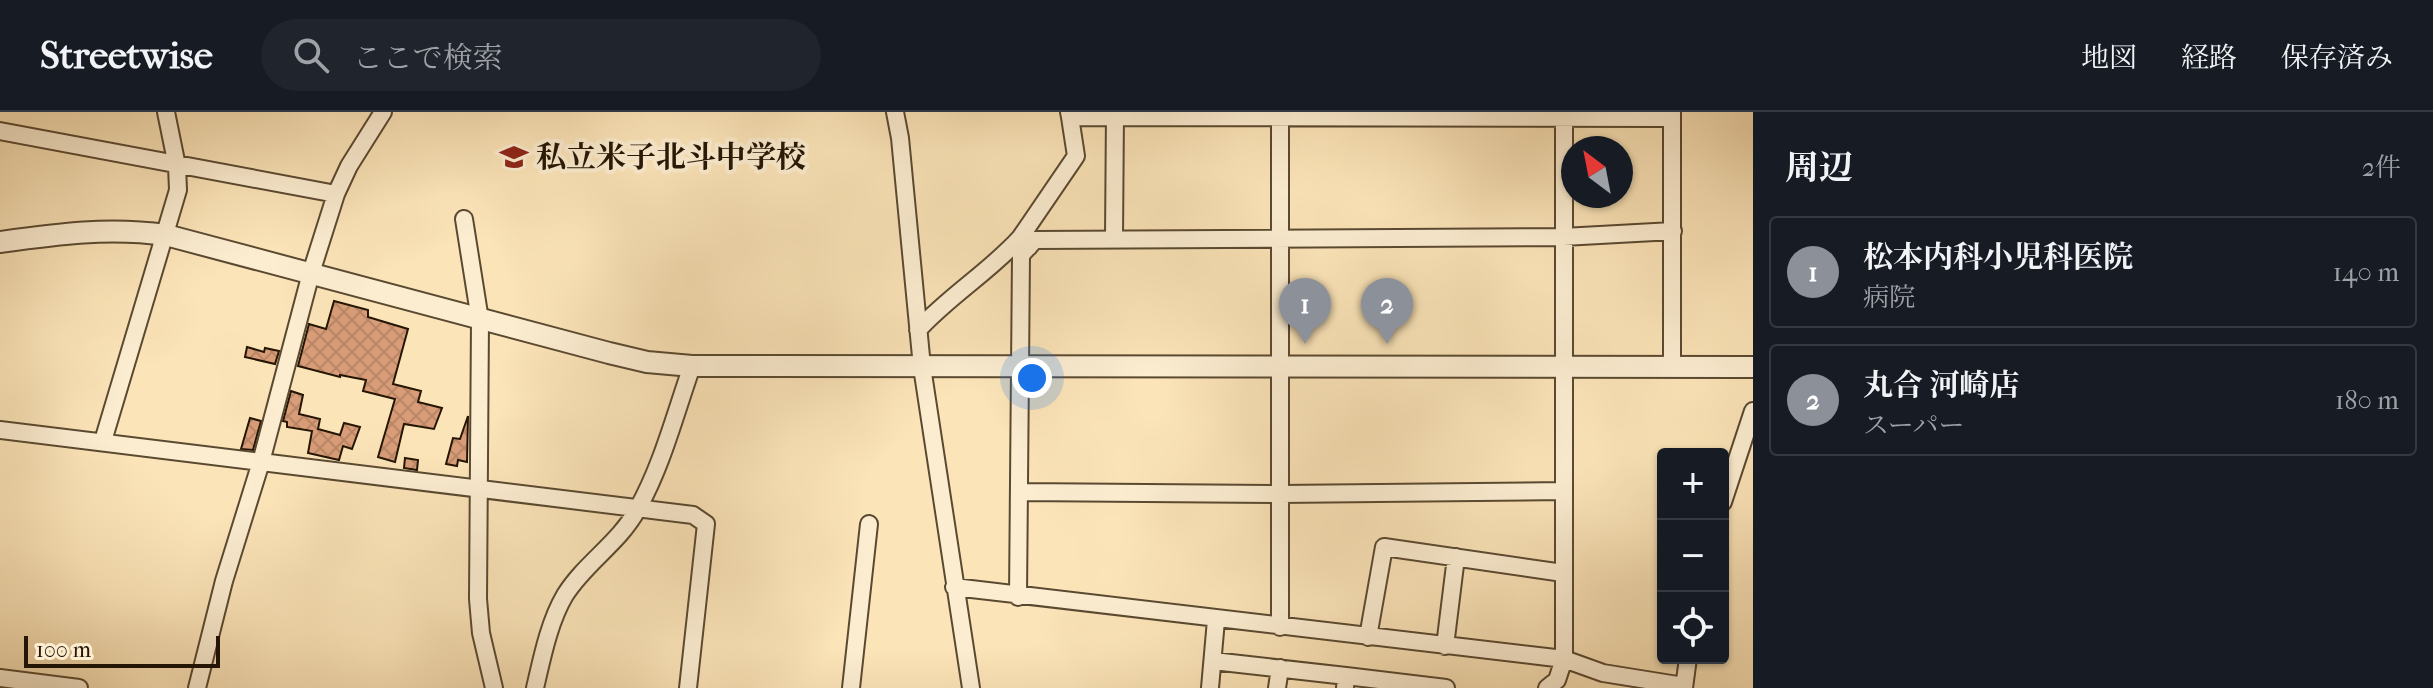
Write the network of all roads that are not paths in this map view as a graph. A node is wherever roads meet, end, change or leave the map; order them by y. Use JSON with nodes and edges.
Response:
{"nodes":[{"id":1,"x":166,"y":112,"type":"edge"},
{"id":2,"x":383,"y":112,"type":"edge"},
{"id":3,"x":895,"y":112,"type":"edge"},
{"id":4,"x":1069,"y":115,"type":"edge"},
{"id":5,"x":1115,"y":115,"type":"edge"},
{"id":6,"x":1280,"y":115,"type":"edge"},
{"id":7,"x":1564,"y":115,"type":"edge"},
{"id":8,"x":1672,"y":115,"type":"edge"},
{"id":9,"x":0,"y":131,"type":"edge"},
{"id":10,"x":177,"y":166,"type":"junction"},
{"id":11,"x":336,"y":194,"type":"junction"},
{"id":12,"x":464,"y":219,"type":"dead end"},
{"id":13,"x":1673,"y":231,"type":"junction"},
{"id":14,"x":166,"y":235,"type":"junction"},
{"id":15,"x":1563,"y":237,"type":"junction"},
{"id":16,"x":1114,"y":238,"type":"junction"},
{"id":17,"x":1282,"y":239,"type":"junction"},
{"id":18,"x":0,"y":242,"type":"edge"},
{"id":19,"x":1024,"y":242,"type":"junction"},
{"id":20,"x":311,"y":273,"type":"junction"},
{"id":21,"x":480,"y":320,"type":"junction"},
{"id":22,"x":918,"y":330,"type":"junction"},
{"id":23,"x":692,"y":366,"type":"junction"},
{"id":24,"x":922,"y":367,"type":"junction"},
{"id":25,"x":1020,"y":367,"type":"junction"},
{"id":26,"x":1672,"y":367,"type":"junction"},
{"id":27,"x":1753,"y":367,"type":"edge"},
{"id":28,"x":1282,"y":368,"type":"junction"},
{"id":29,"x":1563,"y":369,"type":"junction"},
{"id":30,"x":1753,"y":411,"type":"edge"},
{"id":31,"x":0,"y":430,"type":"edge"},
{"id":32,"x":103,"y":441,"type":"junction"},
{"id":33,"x":261,"y":462,"type":"junction"},
{"id":34,"x":1729,"y":484,"type":"edge"},
{"id":35,"x":480,"y":489,"type":"junction"},
{"id":36,"x":1564,"y":491,"type":"junction"},
{"id":37,"x":1020,"y":492,"type":"junction"},
{"id":38,"x":1280,"y":494,"type":"junction"},
{"id":39,"x":637,"y":510,"type":"junction"},
{"id":40,"x":869,"y":524,"type":"dead end"},
{"id":41,"x":1456,"y":557,"type":"junction"},
{"id":42,"x":1563,"y":573,"type":"junction"},
{"id":43,"x":954,"y":587,"type":"junction"},
{"id":44,"x":1018,"y":597,"type":"junction"},
{"id":45,"x":1216,"y":620,"type":"junction"},
{"id":46,"x":1280,"y":627,"type":"junction"},
{"id":47,"x":1368,"y":637,"type":"junction"},
{"id":48,"x":1445,"y":646,"type":"junction"},
{"id":49,"x":1564,"y":659,"type":"junction"},
{"id":50,"x":1213,"y":661,"type":"junction"},
{"id":51,"x":1687,"y":664,"type":"edge"},
{"id":52,"x":1280,"y":668,"type":"junction"},
{"id":53,"x":0,"y":678,"type":"edge"},
{"id":54,"x":1346,"y":682,"type":"edge"},
{"id":55,"x":1684,"y":687,"type":"edge"},
{"id":56,"x":79,"y":688,"type":"edge"},
{"id":57,"x":197,"y":688,"type":"edge"},
{"id":58,"x":494,"y":688,"type":"edge"},
{"id":59,"x":535,"y":688,"type":"edge"},
{"id":60,"x":688,"y":688,"type":"edge"},
{"id":61,"x":851,"y":688,"type":"edge"},
{"id":62,"x":971,"y":688,"type":"edge"},
{"id":63,"x":1210,"y":688,"type":"edge"},
{"id":64,"x":1277,"y":688,"type":"edge"},
{"id":65,"x":1446,"y":688,"type":"edge"},
{"id":66,"x":1547,"y":688,"type":"edge"}],
"edges":[{"from":1,"to":10,"type":"street"},
{"from":2,"to":11,"type":"street"},
{"from":3,"to":22,"type":"street"},
{"from":4,"to":5,"type":"street"},
{"from":4,"to":19,"type":"street"},
{"from":5,"to":6,"type":"street"},
{"from":5,"to":16,"type":"street"},
{"from":6,"to":7,"type":"street"},
{"from":6,"to":17,"type":"street"},
{"from":7,"to":8,"type":"street"},
{"from":7,"to":15,"type":"street"},
{"from":8,"to":13,"type":"street"},
{"from":9,"to":10,"type":"street"},
{"from":10,"to":11,"type":"street"},
{"from":10,"to":14,"type":"street"},
{"from":11,"to":20,"type":"street"},
{"from":12,"to":21,"type":"street"},
{"from":13,"to":15,"type":"street"},
{"from":13,"to":26,"type":"street"},
{"from":14,"to":18,"type":"street"},
{"from":14,"to":20,"type":"street"},
{"from":14,"to":32,"type":"street"},
{"from":15,"to":17,"type":"street"},
{"from":15,"to":29,"type":"street"},
{"from":16,"to":17,"type":"street"},
{"from":16,"to":19,"type":"street"},
{"from":17,"to":28,"type":"street"},
{"from":19,"to":22,"type":"street"},
{"from":19,"to":25,"type":"street"},
{"from":20,"to":21,"type":"street"},
{"from":20,"to":33,"type":"street"},
{"from":21,"to":23,"type":"street"},
{"from":21,"to":35,"type":"street"},
{"from":22,"to":24,"type":"street"},
{"from":23,"to":24,"type":"street"},
{"from":23,"to":39,"type":"street"},
{"from":24,"to":25,"type":"street"},
{"from":24,"to":43,"type":"street"},
{"from":25,"to":28,"type":"street"},
{"from":25,"to":37,"type":"street"},
{"from":26,"to":27,"type":"street"},
{"from":26,"to":29,"type":"street"},
{"from":28,"to":29,"type":"street"},
{"from":28,"to":38,"type":"street"},
{"from":29,"to":36,"type":"street"},
{"from":30,"to":34,"type":"street"},
{"from":31,"to":32,"type":"street"},
{"from":32,"to":33,"type":"street"},
{"from":33,"to":35,"type":"street"},
{"from":33,"to":57,"type":"street"},
{"from":35,"to":39,"type":"street"},
{"from":35,"to":58,"type":"street"},
{"from":36,"to":38,"type":"street"},
{"from":36,"to":42,"type":"street"},
{"from":37,"to":38,"type":"street"},
{"from":37,"to":44,"type":"street"},
{"from":38,"to":46,"type":"street"},
{"from":39,"to":59,"type":"street"},
{"from":39,"to":60,"type":"street"},
{"from":40,"to":61,"type":"street"},
{"from":41,"to":42,"type":"street"},
{"from":41,"to":47,"type":"street"},
{"from":41,"to":48,"type":"street"},
{"from":42,"to":49,"type":"street"},
{"from":43,"to":44,"type":"street"},
{"from":43,"to":62,"type":"street"},
{"from":44,"to":45,"type":"street"},
{"from":45,"to":46,"type":"street"},
{"from":45,"to":50,"type":"street"},
{"from":46,"to":47,"type":"street"},
{"from":47,"to":48,"type":"street"},
{"from":48,"to":49,"type":"street"},
{"from":49,"to":55,"type":"street"},
{"from":49,"to":66,"type":"street"},
{"from":50,"to":52,"type":"street"},
{"from":50,"to":63,"type":"street"},
{"from":51,"to":55,"type":"street"},
{"from":52,"to":54,"type":"street"},
{"from":52,"to":64,"type":"street"},
{"from":53,"to":56,"type":"street"},
{"from":54,"to":65,"type":"street"}]}
